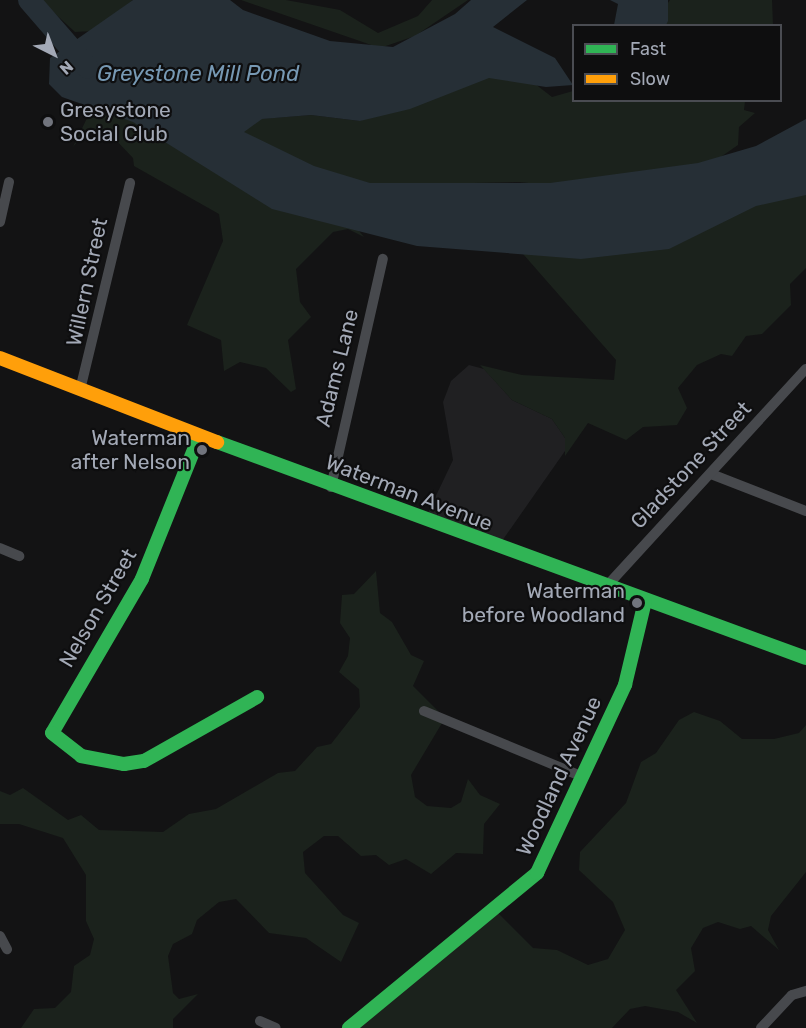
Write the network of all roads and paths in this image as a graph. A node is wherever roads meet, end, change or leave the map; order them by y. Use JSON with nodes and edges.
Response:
{"nodes":[{"id":1,"x":9,"y":182,"type":"dead end"},
{"id":2,"x":130,"y":183,"type":"dead end"},
{"id":3,"x":0,"y":222,"type":"edge"},
{"id":4,"x":383,"y":259,"type":"dead end"},
{"id":5,"x":0,"y":358,"type":"edge"},
{"id":6,"x":806,"y":369,"type":"edge"},
{"id":7,"x":80,"y":390,"type":"junction"},
{"id":8,"x":199,"y":437,"type":"junction"},
{"id":9,"x":711,"y":474,"type":"junction"},
{"id":10,"x":331,"y":487,"type":"junction"},
{"id":11,"x":806,"y":512,"type":"edge"},
{"id":12,"x":0,"y":548,"type":"edge"},
{"id":13,"x":19,"y":556,"type":"dead end"},
{"id":14,"x":605,"y":588,"type":"junction"},
{"id":15,"x":645,"y":601,"type":"junction"},
{"id":16,"x":806,"y":658,"type":"edge"},
{"id":17,"x":257,"y":697,"type":"dead end"},
{"id":18,"x":424,"y":711,"type":"dead end"},
{"id":19,"x":583,"y":777,"type":"junction"},
{"id":20,"x":0,"y":936,"type":"edge"},
{"id":21,"x":7,"y":949,"type":"dead end"},
{"id":22,"x":803,"y":990,"type":"edge"},
{"id":23,"x":260,"y":1021,"type":"dead end"},
{"id":24,"x":276,"y":1028,"type":"edge"},
{"id":25,"x":349,"y":1028,"type":"edge"},
{"id":26,"x":761,"y":1028,"type":"edge"}],
"edges":[{"from":1,"to":3,"type":"street"},
{"from":2,"to":7,"type":"street","name":"Willern Street"},
{"from":4,"to":10,"type":"street","name":"Adams Lane"},
{"from":5,"to":7,"type":"street","name":"Waterman Avenue"},
{"from":6,"to":9,"type":"street","name":"Gladstone Street"},
{"from":7,"to":8,"type":"street","name":"Waterman Avenue"},
{"from":8,"to":10,"type":"street","name":"Waterman Avenue"},
{"from":8,"to":17,"type":"street","name":"Nelson Street"},
{"from":9,"to":11,"type":"street"},
{"from":9,"to":14,"type":"street","name":"Gladstone Street"},
{"from":10,"to":14,"type":"street","name":"Waterman Avenue"},
{"from":12,"to":13,"type":"street"},
{"from":14,"to":15,"type":"street","name":"Waterman Avenue"},
{"from":15,"to":16,"type":"street","name":"Waterman Avenue"},
{"from":15,"to":19,"type":"street","name":"Woodland Avenue"},
{"from":18,"to":19,"type":"street"},
{"from":19,"to":25,"type":"street","name":"Woodland Avenue"},
{"from":20,"to":21,"type":"street"},
{"from":22,"to":26,"type":"street"},
{"from":23,"to":24,"type":"street"}]}
